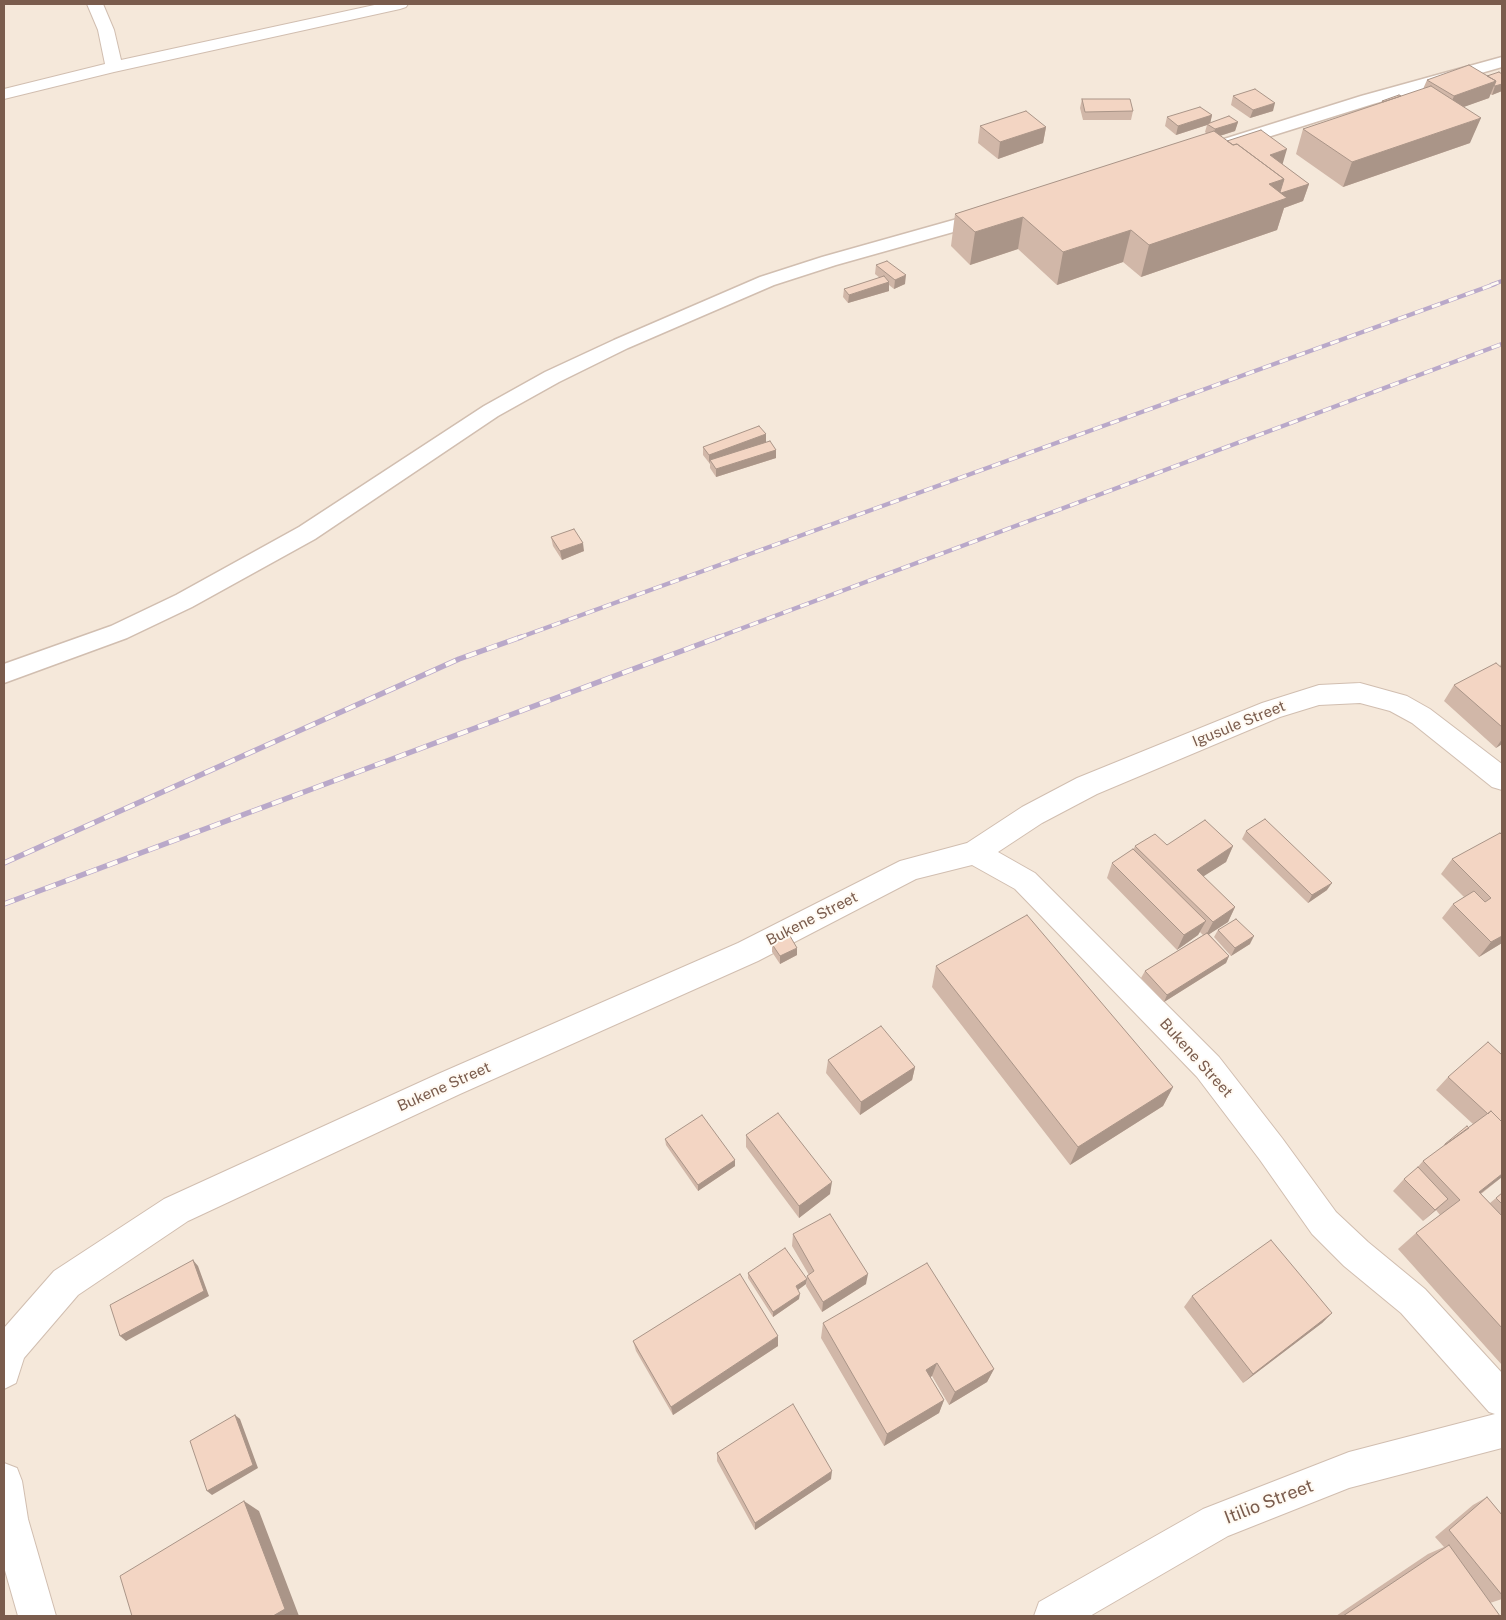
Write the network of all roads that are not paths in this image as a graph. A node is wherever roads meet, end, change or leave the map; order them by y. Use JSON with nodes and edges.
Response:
{"nodes":[{"id":1,"x":95,"y":4,"type":"edge"},
{"id":2,"x":400,"y":4,"type":"edge"},
{"id":3,"x":1502,"y":62,"type":"edge"},
{"id":4,"x":114,"y":67,"type":"junction"},
{"id":5,"x":4,"y":94,"type":"edge"},
{"id":6,"x":1210,"y":149,"type":"edge"},
{"id":7,"x":1007,"y":211,"type":"edge"},
{"id":8,"x":4,"y":674,"type":"edge"},
{"id":9,"x":1502,"y":779,"type":"edge"},
{"id":10,"x":976,"y":853,"type":"junction"},
{"id":11,"x":4,"y":1371,"type":"edge"},
{"id":12,"x":1502,"y":1399,"type":"edge"},
{"id":13,"x":1502,"y":1430,"type":"edge"},
{"id":14,"x":4,"y":1481,"type":"edge"},
{"id":15,"x":37,"y":1616,"type":"edge"},
{"id":16,"x":1054,"y":1616,"type":"edge"}],
"edges":[{"from":1,"to":4,"type":"street"},
{"from":2,"to":4,"type":"street"},
{"from":3,"to":6,"type":"lane"},
{"from":4,"to":5,"type":"street"},
{"from":7,"to":8,"type":"lane"},
{"from":9,"to":10,"type":"street","name":"Igusule Street"},
{"from":10,"to":11,"type":"street","name":"Bukene Street"},
{"from":10,"to":12,"type":"street","name":"Bukene Street"},
{"from":13,"to":16,"type":"street","name":"Itilio Street"},
{"from":14,"to":15,"type":"street"}]}
